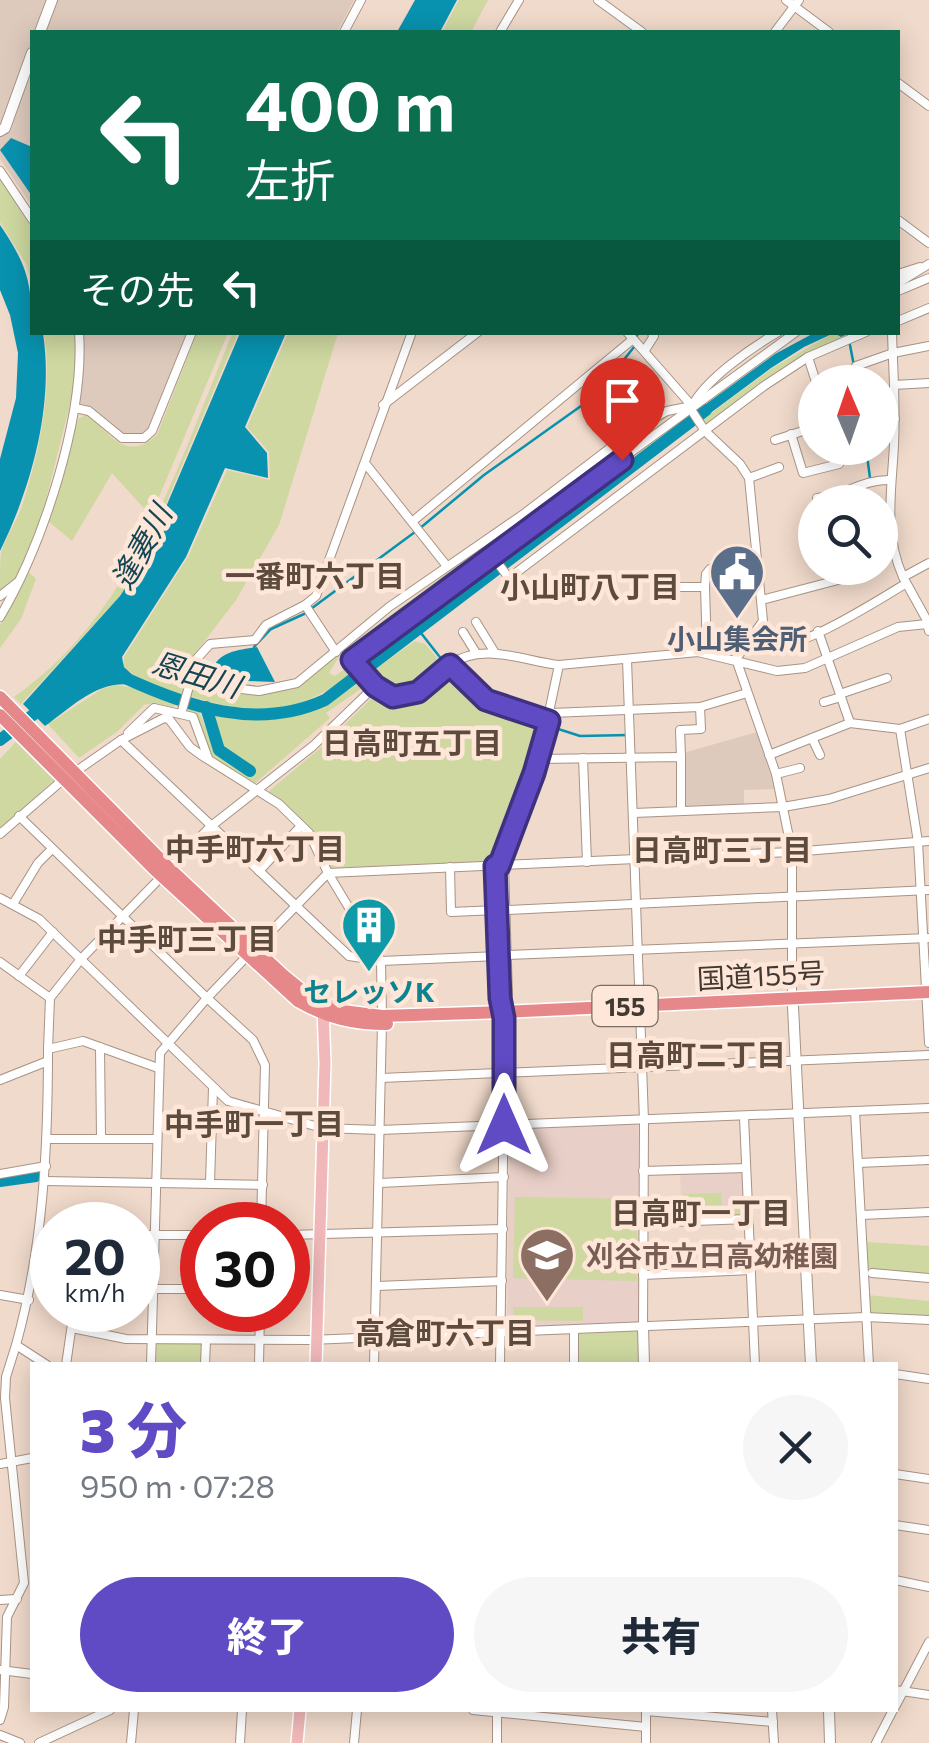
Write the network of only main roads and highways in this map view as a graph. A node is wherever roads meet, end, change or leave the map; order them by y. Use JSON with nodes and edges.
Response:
{"nodes":[{"id":1,"x":0,"y":697,"type":"edge"},
{"id":2,"x":0,"y":714,"type":"edge"},
{"id":3,"x":69,"y":772,"type":"junction"},
{"id":4,"x":927,"y":997,"type":"edge"},
{"id":5,"x":323,"y":1009,"type":"junction"},
{"id":6,"x":316,"y":1362,"type":"edge"},
{"id":7,"x":300,"y":1712,"type":"edge"},
{"id":8,"x":297,"y":1743,"type":"edge"}],
"edges":[{"from":1,"to":3,"type":"highway","name":"国道155号","number":"155"},
{"from":2,"to":3,"type":"highway","name":"国道155号","number":"155"},
{"from":3,"to":5,"type":"highway","name":"国道155号","number":"155"},
{"from":4,"to":5,"type":"highway","name":"国道155号","number":"155"},
{"from":5,"to":6,"type":"main road"},
{"from":7,"to":8,"type":"main road"}]}
